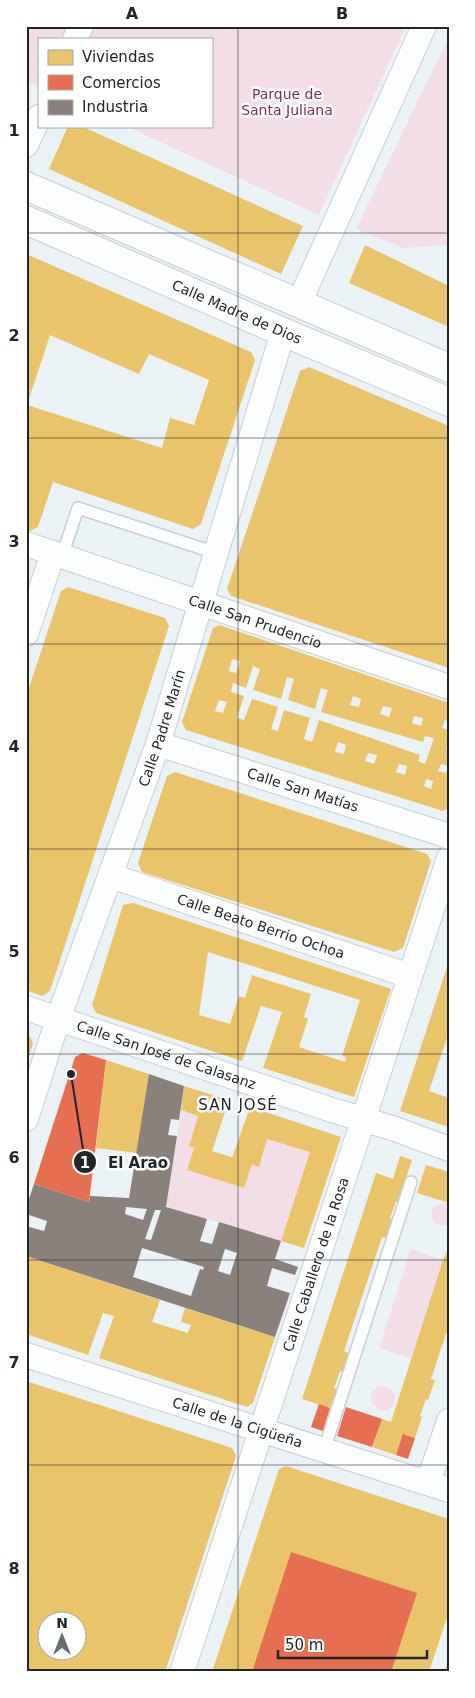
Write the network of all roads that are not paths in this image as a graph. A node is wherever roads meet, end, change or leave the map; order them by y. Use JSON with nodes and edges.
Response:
{"nodes":[{"id":1,"x":81,"y":26,"type":"edge"},
{"id":2,"x":424,"y":26,"type":"edge"},
{"id":3,"x":75,"y":38,"type":"edge"},
{"id":4,"x":38,"y":119,"type":"edge"},
{"id":5,"x":26,"y":145,"type":"edge"},
{"id":6,"x":26,"y":186,"type":"edge"},
{"id":7,"x":26,"y":220,"type":"edge"},
{"id":8,"x":299,"y":303,"type":"junction"},
{"id":9,"x":284,"y":332,"type":"junction"},
{"id":10,"x":449,"y":368,"type":"edge"},
{"id":11,"x":449,"y":402,"type":"edge"},
{"id":12,"x":26,"y":544,"type":"edge"},
{"id":13,"x":216,"y":553,"type":"junction"},
{"id":14,"x":58,"y":555,"type":"junction"},
{"id":15,"x":200,"y":604,"type":"junction"},
{"id":16,"x":26,"y":634,"type":"edge"},
{"id":17,"x":449,"y":688,"type":"edge"},
{"id":18,"x":158,"y":744,"type":"junction"},
{"id":19,"x":449,"y":836,"type":"edge"},
{"id":20,"x":449,"y":858,"type":"edge"},
{"id":21,"x":111,"y":876,"type":"junction"},
{"id":22,"x":444,"y":890,"type":"edge"},
{"id":23,"x":410,"y":976,"type":"junction"},
{"id":24,"x":26,"y":1008,"type":"edge"},
{"id":25,"x":58,"y":1019,"type":"junction"},
{"id":26,"x":26,"y":1119,"type":"edge"},
{"id":27,"x":363,"y":1120,"type":"junction"},
{"id":28,"x":449,"y":1149,"type":"edge"},
{"id":29,"x":411,"y":1182,"type":"dead end"},
{"id":30,"x":26,"y":1356,"type":"edge"},
{"id":31,"x":449,"y":1421,"type":"edge"},
{"id":32,"x":261,"y":1430,"type":"junction"},
{"id":33,"x":324,"y":1450,"type":"junction"},
{"id":34,"x":438,"y":1486,"type":"edge"},
{"id":35,"x":182,"y":1672,"type":"edge"}],
"edges":[{"from":1,"to":3,"type":"street"},
{"from":2,"to":8,"type":"street"},
{"from":4,"to":5,"type":"street"},
{"from":6,"to":8,"type":"main road"},
{"from":7,"to":9,"type":"main road","name":"Calle Madre de Dios"},
{"from":8,"to":10,"type":"main road"},
{"from":9,"to":11,"type":"main road","name":"Calle Madre de Dios"},
{"from":9,"to":13,"type":"street","name":"Calle Padre Marín"},
{"from":12,"to":14,"type":"street","name":"Calle San Prudencio"},
{"from":13,"to":14,"type":"lane"},
{"from":13,"to":15,"type":"street","name":"Calle Padre Marín"},
{"from":14,"to":15,"type":"street","name":"Calle San Prudencio"},
{"from":14,"to":16,"type":"street"},
{"from":15,"to":17,"type":"street","name":"Calle San Prudencio"},
{"from":15,"to":18,"type":"street","name":"Calle Padre Marín"},
{"from":18,"to":19,"type":"street","name":"Calle San Matías"},
{"from":18,"to":21,"type":"street","name":"Calle Padre Marín"},
{"from":20,"to":22,"type":"street","name":"Calle Caballero de la Rosa"},
{"from":21,"to":23,"type":"street","name":"Calle Beato Berrio Ochoa"},
{"from":21,"to":25,"type":"street","name":"Calle Padre Marín"},
{"from":22,"to":23,"type":"street","name":"Calle Caballero de la Rosa"},
{"from":23,"to":27,"type":"street","name":"Calle Caballero de la Rosa"},
{"from":24,"to":25,"type":"street","name":"Calle San José de Calasanz"},
{"from":25,"to":26,"type":"street","name":"Calle Padre Marín"},
{"from":25,"to":27,"type":"street","name":"Calle San José de Calasanz"},
{"from":27,"to":28,"type":"street","name":"Calle San José de Calasanz"},
{"from":27,"to":32,"type":"street","name":"Calle Caballero de la Rosa"},
{"from":29,"to":33,"type":"lane"},
{"from":30,"to":32,"type":"street","name":"Calle de la Cigüeña"},
{"from":31,"to":34,"type":"street"},
{"from":32,"to":33,"type":"street","name":"Calle de la Cigüeña"},
{"from":32,"to":35,"type":"street","name":"Calle Caballero de la Rosa"},
{"from":33,"to":34,"type":"street","name":"Calle de la Cigüeña"}]}
